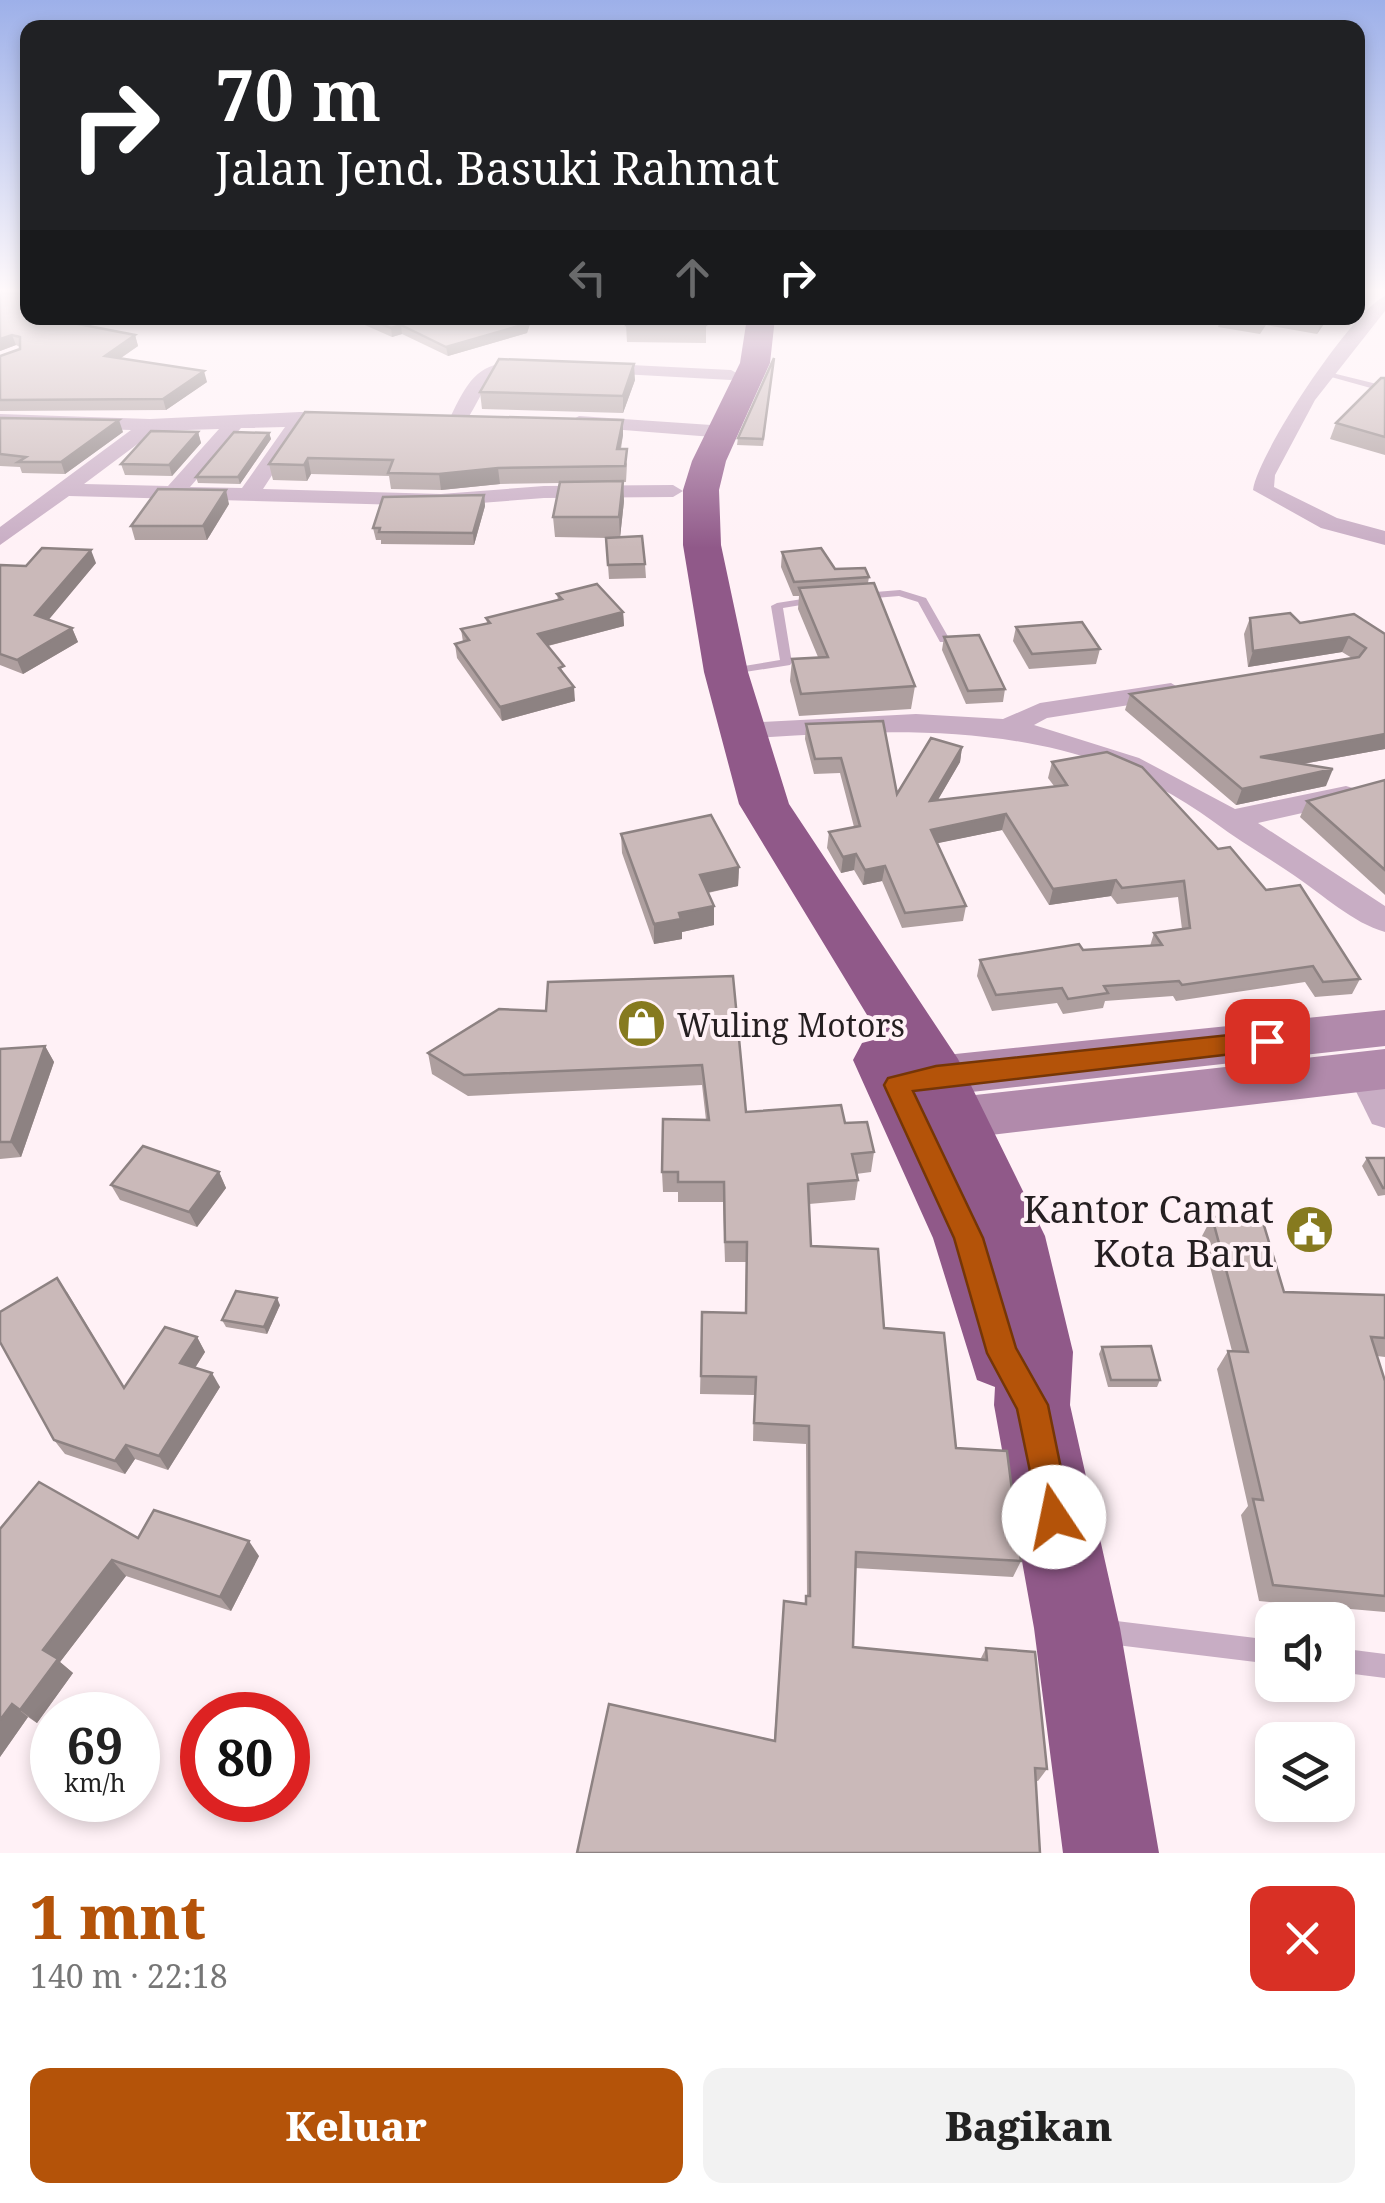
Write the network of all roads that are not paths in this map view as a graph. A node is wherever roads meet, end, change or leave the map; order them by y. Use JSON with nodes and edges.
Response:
{"nodes":[{"id":1,"x":479,"y":375,"type":"edge"},
{"id":2,"x":734,"y":375,"type":"edge"},
{"id":3,"x":1325,"y":375,"type":"edge"},
{"id":4,"x":1337,"y":375,"type":"edge"},
{"id":5,"x":1385,"y":388,"type":"edge"},
{"id":6,"x":300,"y":418,"type":"junction"},
{"id":7,"x":360,"y":419,"type":"edge"},
{"id":8,"x":0,"y":420,"type":"edge"},
{"id":9,"x":238,"y":420,"type":"junction"},
{"id":10,"x":457,"y":420,"type":"edge"},
{"id":11,"x":562,"y":421,"type":"edge"},
{"id":12,"x":150,"y":424,"type":"junction"},
{"id":13,"x":713,"y":430,"type":"junction"},
{"id":14,"x":67,"y":490,"type":"junction"},
{"id":15,"x":673,"y":490,"type":"junction"},
{"id":16,"x":174,"y":492,"type":"junction"},
{"id":17,"x":248,"y":495,"type":"junction"},
{"id":18,"x":0,"y":538,"type":"edge"},
{"id":19,"x":1385,"y":538,"type":"edge"},
{"id":20,"x":841,"y":598,"type":"edge"},
{"id":21,"x":821,"y":600,"type":"edge"},
{"id":22,"x":944,"y":640,"type":"edge"},
{"id":23,"x":726,"y":672,"type":"junction"},
{"id":24,"x":1192,"y":688,"type":"edge"},
{"id":25,"x":1006,"y":728,"type":"junction"},
{"id":26,"x":740,"y":731,"type":"junction"},
{"id":27,"x":1366,"y":790,"type":"edge"},
{"id":28,"x":1228,"y":820,"type":"junction"},
{"id":29,"x":1385,"y":921,"type":"edge"},
{"id":30,"x":1380,"y":1070,"type":"edge"},
{"id":31,"x":927,"y":1102,"type":"junction"},
{"id":32,"x":1076,"y":1628,"type":"junction"},
{"id":33,"x":1255,"y":1650,"type":"edge"},
{"id":34,"x":1355,"y":1662,"type":"edge"},
{"id":35,"x":1385,"y":1666,"type":"edge"},
{"id":36,"x":1112,"y":1853,"type":"edge"}],
"edges":[{"from":1,"to":10,"type":"street"},
{"from":2,"to":13,"type":"highway"},
{"from":3,"to":19,"type":"street"},
{"from":4,"to":5,"type":"lane"},
{"from":6,"to":7,"type":"street"},
{"from":6,"to":9,"type":"street"},
{"from":6,"to":17,"type":"street"},
{"from":8,"to":12,"type":"street"},
{"from":9,"to":12,"type":"street"},
{"from":9,"to":16,"type":"street"},
{"from":11,"to":13,"type":"street"},
{"from":12,"to":14,"type":"street"},
{"from":13,"to":15,"type":"highway"},
{"from":13,"to":23,"type":"highway"},
{"from":14,"to":16,"type":"street"},
{"from":14,"to":18,"type":"street"},
{"from":15,"to":17,"type":"street"},
{"from":15,"to":31,"type":"highway"},
{"from":16,"to":17,"type":"street"},
{"from":20,"to":22,"type":"lane"},
{"from":21,"to":23,"type":"lane"},
{"from":23,"to":26,"type":"highway"},
{"from":24,"to":25,"type":"street"},
{"from":25,"to":26,"type":"street"},
{"from":25,"to":28,"type":"street"},
{"from":26,"to":31,"type":"highway"},
{"from":27,"to":28,"type":"street"},
{"from":28,"to":29,"type":"street"},
{"from":30,"to":31,"type":"main road"},
{"from":31,"to":32,"type":"highway"},
{"from":32,"to":33,"type":"lane"},
{"from":32,"to":36,"type":"highway"},
{"from":34,"to":35,"type":"lane"}]}
